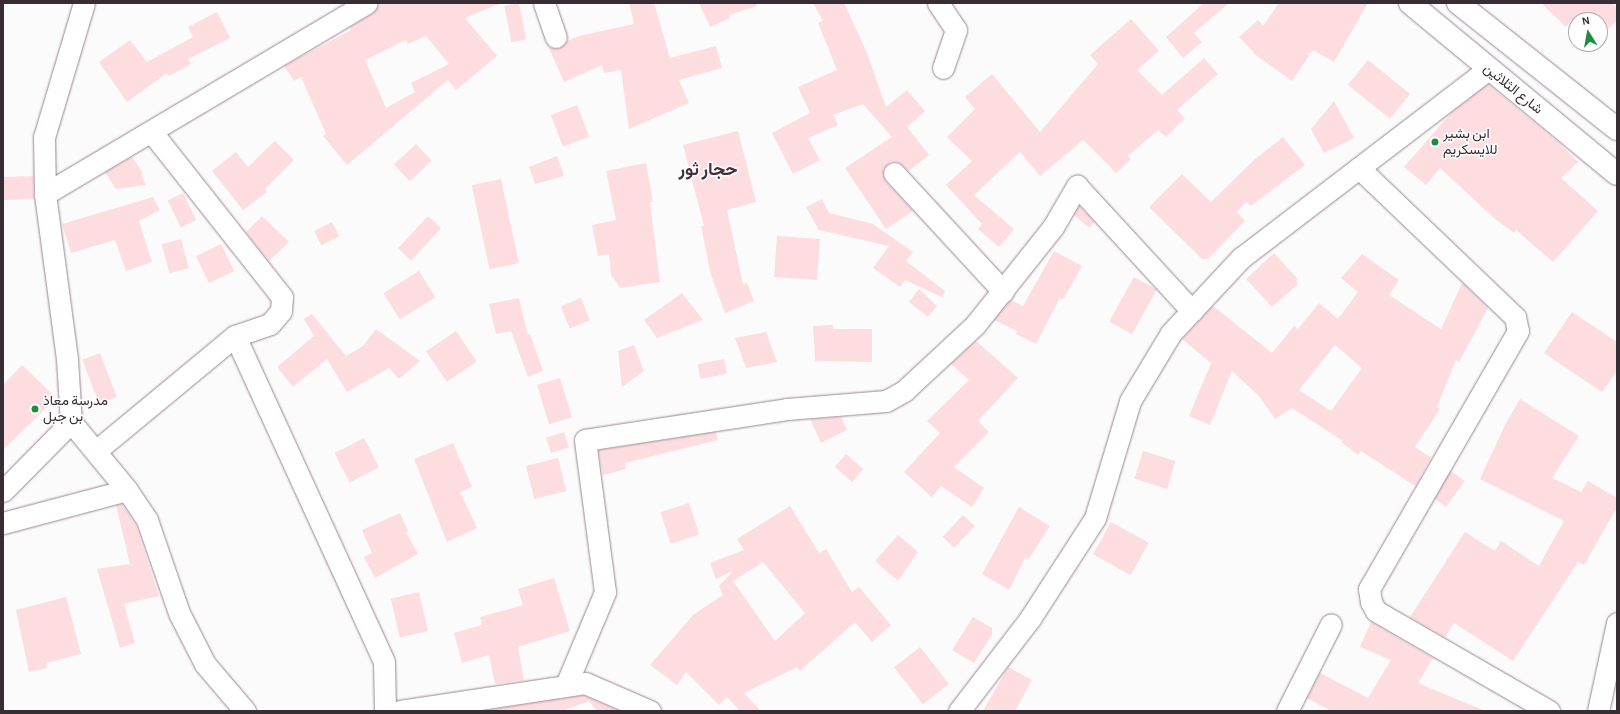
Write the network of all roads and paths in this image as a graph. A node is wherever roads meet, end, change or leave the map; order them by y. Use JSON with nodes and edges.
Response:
{"nodes":[{"id":1,"x":84,"y":3,"type":"edge"},
{"id":2,"x":367,"y":3,"type":"edge"},
{"id":3,"x":544,"y":3,"type":"edge"},
{"id":4,"x":938,"y":3,"type":"edge"},
{"id":5,"x":1410,"y":3,"type":"edge"},
{"id":6,"x":1458,"y":3,"type":"edge"},
{"id":7,"x":556,"y":37,"type":"dead end"},
{"id":8,"x":943,"y":68,"type":"dead end"},
{"id":9,"x":1488,"y":69,"type":"junction"},
{"id":10,"x":1617,"y":129,"type":"edge"},
{"id":11,"x":151,"y":131,"type":"junction"},
{"id":12,"x":1359,"y":168,"type":"junction"},
{"id":13,"x":894,"y":173,"type":"dead end"},
{"id":14,"x":1617,"y":174,"type":"edge"},
{"id":15,"x":45,"y":194,"type":"junction"},
{"id":16,"x":1003,"y":291,"type":"junction"},
{"id":17,"x":1192,"y":311,"type":"junction"},
{"id":18,"x":235,"y":336,"type":"junction"},
{"id":19,"x":70,"y":422,"type":"junction"},
{"id":20,"x":96,"y":450,"type":"junction"},
{"id":21,"x":128,"y":490,"type":"junction"},
{"id":22,"x":3,"y":491,"type":"edge"},
{"id":23,"x":3,"y":523,"type":"edge"},
{"id":24,"x":1617,"y":623,"type":"edge"},
{"id":25,"x":1331,"y":624,"type":"dead end"},
{"id":26,"x":566,"y":685,"type":"junction"},
{"id":27,"x":245,"y":711,"type":"edge"},
{"id":28,"x":385,"y":711,"type":"edge"},
{"id":29,"x":400,"y":711,"type":"edge"},
{"id":30,"x":650,"y":711,"type":"edge"},
{"id":31,"x":959,"y":711,"type":"edge"},
{"id":32,"x":1287,"y":711,"type":"edge"},
{"id":33,"x":1549,"y":711,"type":"edge"},
{"id":34,"x":1598,"y":711,"type":"edge"}],
"edges":[{"from":1,"to":15,"type":"street"},
{"from":2,"to":11,"type":"street"},
{"from":3,"to":7,"type":"street"},
{"from":4,"to":8,"type":"street"},
{"from":5,"to":9,"type":"main road","name":"شارع الثلاثين"},
{"from":6,"to":10,"type":"main road"},
{"from":9,"to":12,"type":"street"},
{"from":9,"to":14,"type":"main road","name":"شارع الثلاثين"},
{"from":11,"to":15,"type":"street"},
{"from":11,"to":18,"type":"street"},
{"from":12,"to":17,"type":"street"},
{"from":12,"to":33,"type":"street"},
{"from":13,"to":16,"type":"street"},
{"from":15,"to":19,"type":"street"},
{"from":16,"to":17,"type":"street"},
{"from":16,"to":26,"type":"street"},
{"from":17,"to":31,"type":"street"},
{"from":18,"to":20,"type":"street"},
{"from":18,"to":28,"type":"street"},
{"from":19,"to":20,"type":"street"},
{"from":19,"to":22,"type":"street"},
{"from":20,"to":21,"type":"street"},
{"from":21,"to":23,"type":"street"},
{"from":21,"to":27,"type":"street"},
{"from":24,"to":34,"type":"street"},
{"from":25,"to":32,"type":"street"},
{"from":26,"to":29,"type":"street"},
{"from":26,"to":30,"type":"street"}]}
